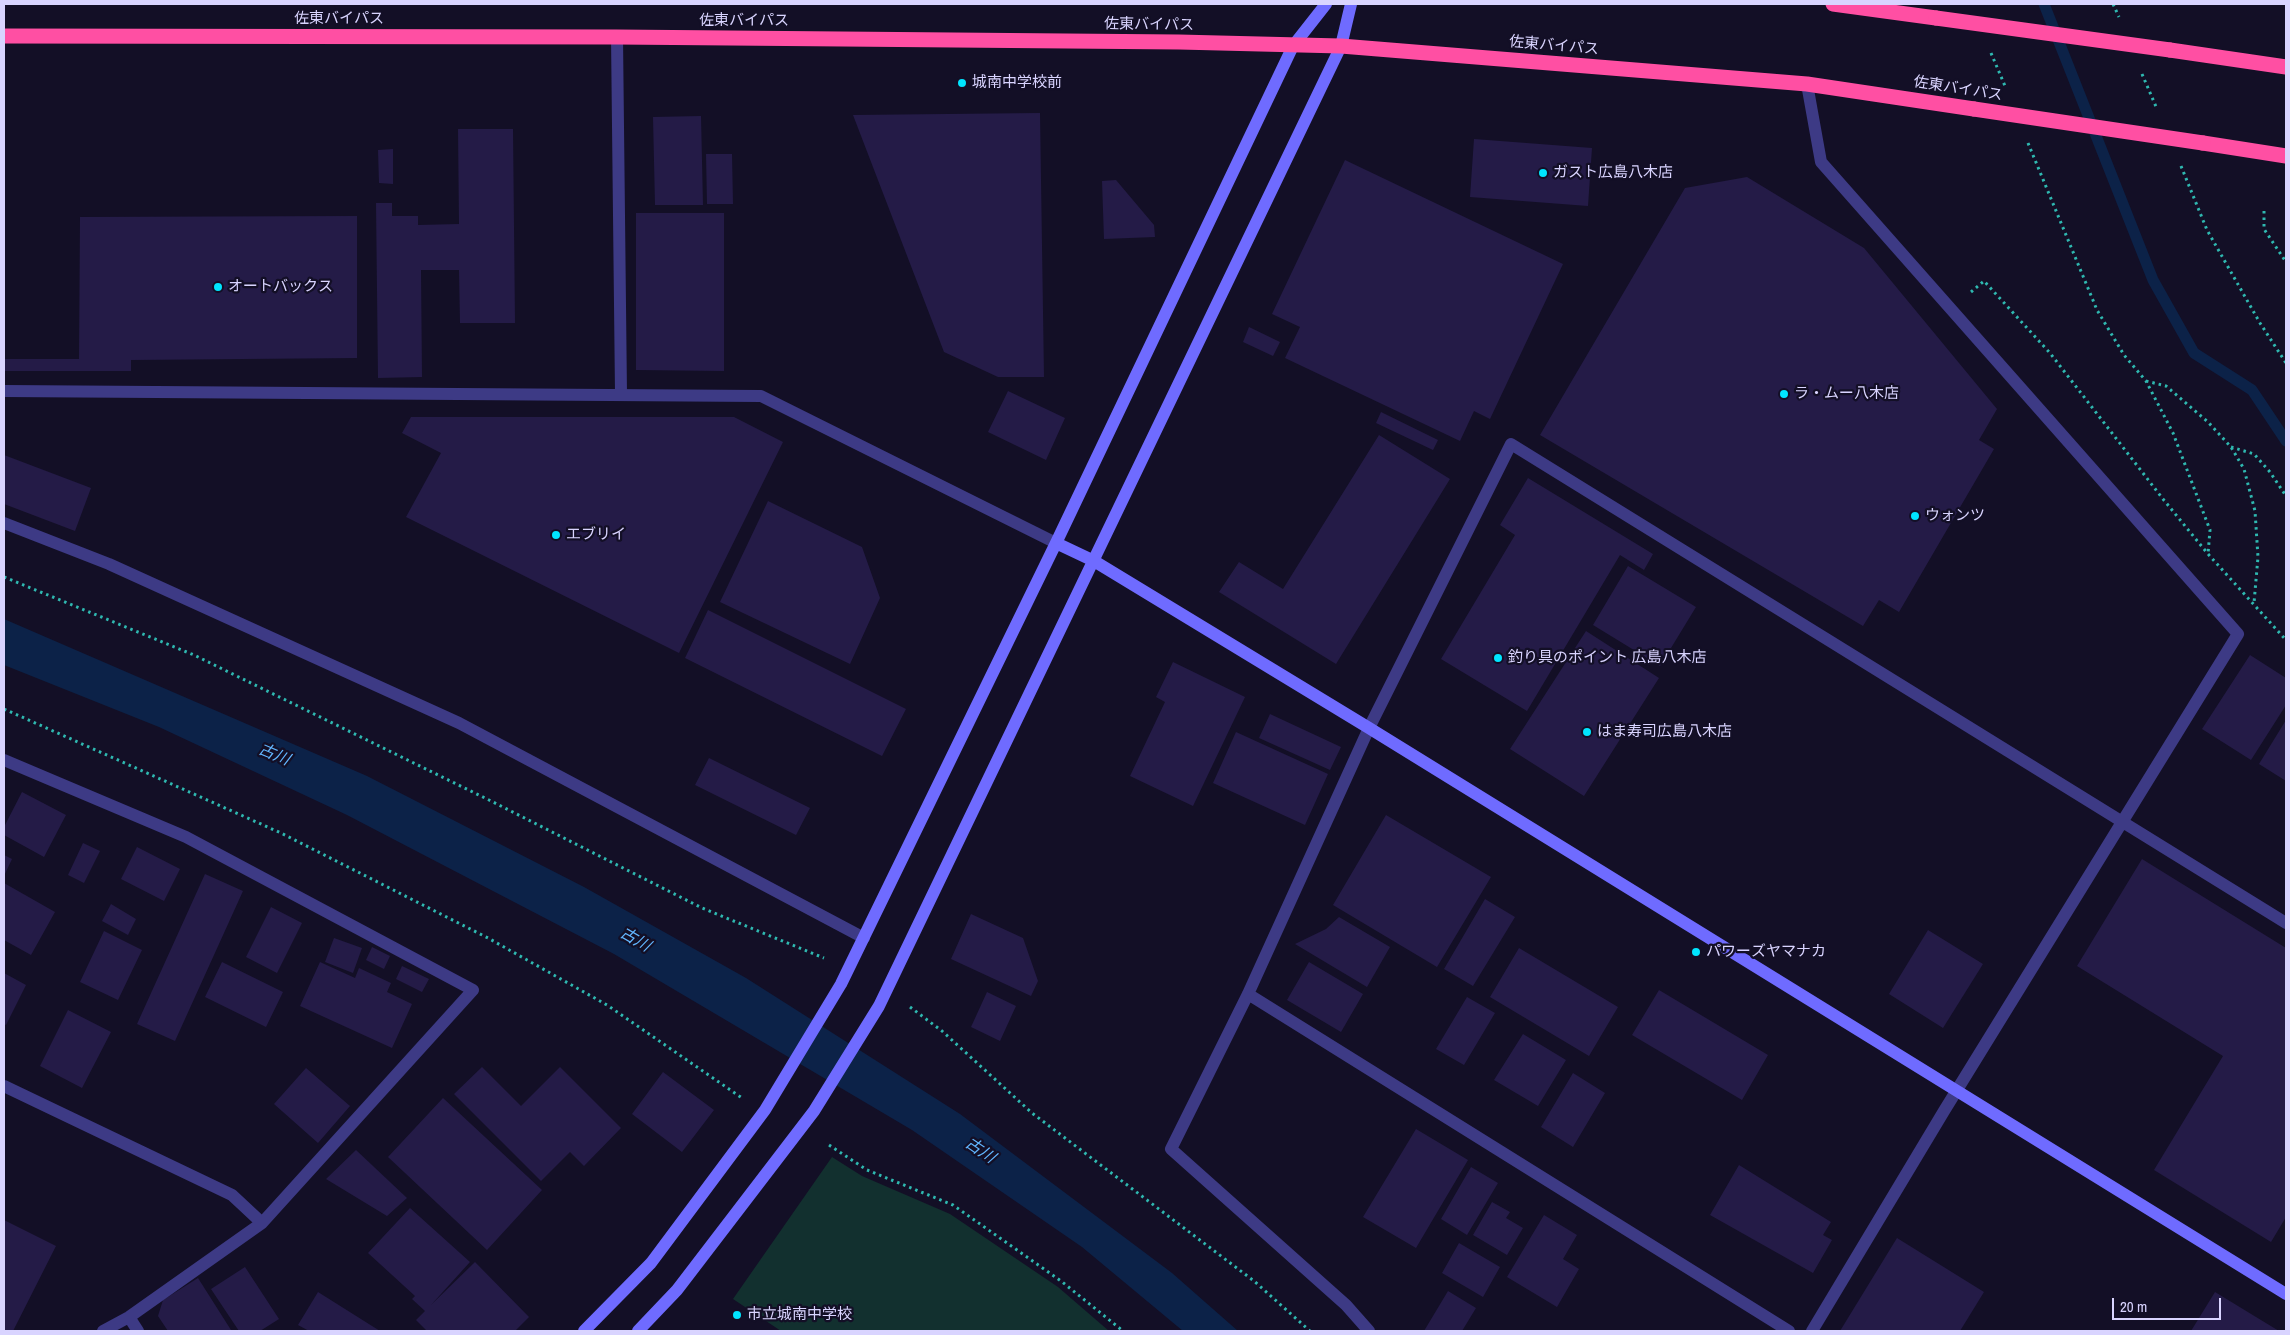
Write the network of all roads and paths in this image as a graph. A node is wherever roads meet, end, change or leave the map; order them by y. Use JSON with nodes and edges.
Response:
{"nodes":[{"id":1,"x":1326,"y":4,"type":"edge"},
{"id":2,"x":1351,"y":4,"type":"edge"},
{"id":3,"x":1833,"y":4,"type":"edge"},
{"id":4,"x":2113,"y":4,"type":"edge"},
{"id":5,"x":2121,"y":22,"type":"dead end"},
{"id":6,"x":4,"y":36,"type":"edge"},
{"id":7,"x":617,"y":37,"type":"junction"},
{"id":8,"x":1293,"y":46,"type":"junction"},
{"id":9,"x":1341,"y":46,"type":"junction"},
{"id":10,"x":1990,"y":49,"type":"dead end"},
{"id":11,"x":2140,"y":67,"type":"dead end"},
{"id":12,"x":2286,"y":67,"type":"edge"},
{"id":13,"x":1808,"y":84,"type":"junction"},
{"id":14,"x":2008,"y":94,"type":"dead end"},
{"id":15,"x":2158,"y":112,"type":"dead end"},
{"id":16,"x":2027,"y":139,"type":"dead end"},
{"id":17,"x":2286,"y":156,"type":"edge"},
{"id":18,"x":2177,"y":157,"type":"dead end"},
{"id":19,"x":2264,"y":210,"type":"dead end"},
{"id":20,"x":2286,"y":262,"type":"edge"},
{"id":21,"x":1951,"y":309,"type":"junction"},
{"id":22,"x":2286,"y":364,"type":"edge"},
{"id":23,"x":2146,"y":381,"type":"junction"},
{"id":24,"x":4,"y":391,"type":"edge"},
{"id":25,"x":621,"y":394,"type":"junction"},
{"id":26,"x":2231,"y":447,"type":"junction"},
{"id":27,"x":2286,"y":496,"type":"edge"},
{"id":28,"x":4,"y":523,"type":"edge"},
{"id":29,"x":1056,"y":543,"type":"junction"},
{"id":30,"x":2208,"y":554,"type":"junction"},
{"id":31,"x":1094,"y":561,"type":"junction"},
{"id":32,"x":4,"y":577,"type":"edge"},
{"id":33,"x":2254,"y":604,"type":"junction"},
{"id":34,"x":2279,"y":631,"type":"junction"},
{"id":35,"x":2286,"y":632,"type":"edge"},
{"id":36,"x":2286,"y":640,"type":"edge"},
{"id":37,"x":4,"y":709,"type":"edge"},
{"id":38,"x":1369,"y":728,"type":"junction"},
{"id":39,"x":4,"y":760,"type":"edge"},
{"id":40,"x":2121,"y":823,"type":"junction"},
{"id":41,"x":2286,"y":923,"type":"edge"},
{"id":42,"x":864,"y":938,"type":"junction"},
{"id":43,"x":824,"y":958,"type":"dead end"},
{"id":44,"x":1248,"y":994,"type":"junction"},
{"id":45,"x":910,"y":1007,"type":"dead end"},
{"id":46,"x":4,"y":1086,"type":"edge"},
{"id":47,"x":1957,"y":1090,"type":"junction"},
{"id":48,"x":742,"y":1098,"type":"dead end"},
{"id":49,"x":829,"y":1145,"type":"dead end"},
{"id":50,"x":262,"y":1223,"type":"junction"},
{"id":51,"x":2286,"y":1294,"type":"edge"},
{"id":52,"x":129,"y":1317,"type":"junction"},
{"id":53,"x":103,"y":1331,"type":"edge"},
{"id":54,"x":138,"y":1331,"type":"edge"},
{"id":55,"x":584,"y":1331,"type":"edge"},
{"id":56,"x":638,"y":1331,"type":"edge"},
{"id":57,"x":1123,"y":1331,"type":"edge"},
{"id":58,"x":1310,"y":1331,"type":"edge"},
{"id":59,"x":1369,"y":1331,"type":"edge"},
{"id":60,"x":1789,"y":1331,"type":"edge"},
{"id":61,"x":1812,"y":1331,"type":"edge"}],
"edges":[{"from":1,"to":8,"type":"street"},
{"from":2,"to":9,"type":"street"},
{"from":3,"to":12,"type":"highway","bridge":true},
{"from":4,"to":5,"type":"path"},
{"from":6,"to":7,"type":"highway","name":"佐東バイパス"},
{"from":7,"to":8,"type":"highway","name":"佐東バイパス"},
{"from":7,"to":25,"type":"street"},
{"from":8,"to":9,"type":"highway","name":"佐東バイパス"},
{"from":8,"to":29,"type":"street"},
{"from":9,"to":13,"type":"highway","name":"佐東バイパス"},
{"from":9,"to":31,"type":"street"},
{"from":10,"to":14,"type":"path"},
{"from":11,"to":15,"type":"path"},
{"from":13,"to":17,"type":"highway","name":"佐東バイパス","bridge":true},
{"from":13,"to":21,"type":"street"},
{"from":16,"to":23,"type":"path"},
{"from":18,"to":22,"type":"path"},
{"from":19,"to":20,"type":"path"},
{"from":21,"to":30,"type":"path"},
{"from":21,"to":40,"type":"street"},
{"from":23,"to":26,"type":"path"},
{"from":23,"to":30,"type":"path"},
{"from":24,"to":25,"type":"street"},
{"from":25,"to":29,"type":"street"},
{"from":26,"to":27,"type":"path"},
{"from":26,"to":33,"type":"path"},
{"from":28,"to":42,"type":"street"},
{"from":29,"to":31,"type":"street"},
{"from":29,"to":42,"type":"street"},
{"from":30,"to":33,"type":"path"},
{"from":31,"to":38,"type":"street"},
{"from":31,"to":56,"type":"street"},
{"from":32,"to":43,"type":"path"},
{"from":33,"to":34,"type":"path"},
{"from":34,"to":35,"type":"path"},
{"from":34,"to":36,"type":"path"},
{"from":37,"to":48,"type":"path"},
{"from":38,"to":40,"type":"street"},
{"from":38,"to":44,"type":"street"},
{"from":38,"to":47,"type":"street"},
{"from":39,"to":50,"type":"street"},
{"from":40,"to":41,"type":"street"},
{"from":40,"to":47,"type":"street"},
{"from":42,"to":55,"type":"street"},
{"from":44,"to":59,"type":"street"},
{"from":44,"to":60,"type":"street"},
{"from":45,"to":58,"type":"path"},
{"from":46,"to":50,"type":"street"},
{"from":47,"to":51,"type":"street"},
{"from":47,"to":61,"type":"street"},
{"from":49,"to":57,"type":"path"},
{"from":50,"to":52,"type":"street"},
{"from":52,"to":53,"type":"street"},
{"from":52,"to":54,"type":"street"}]}
